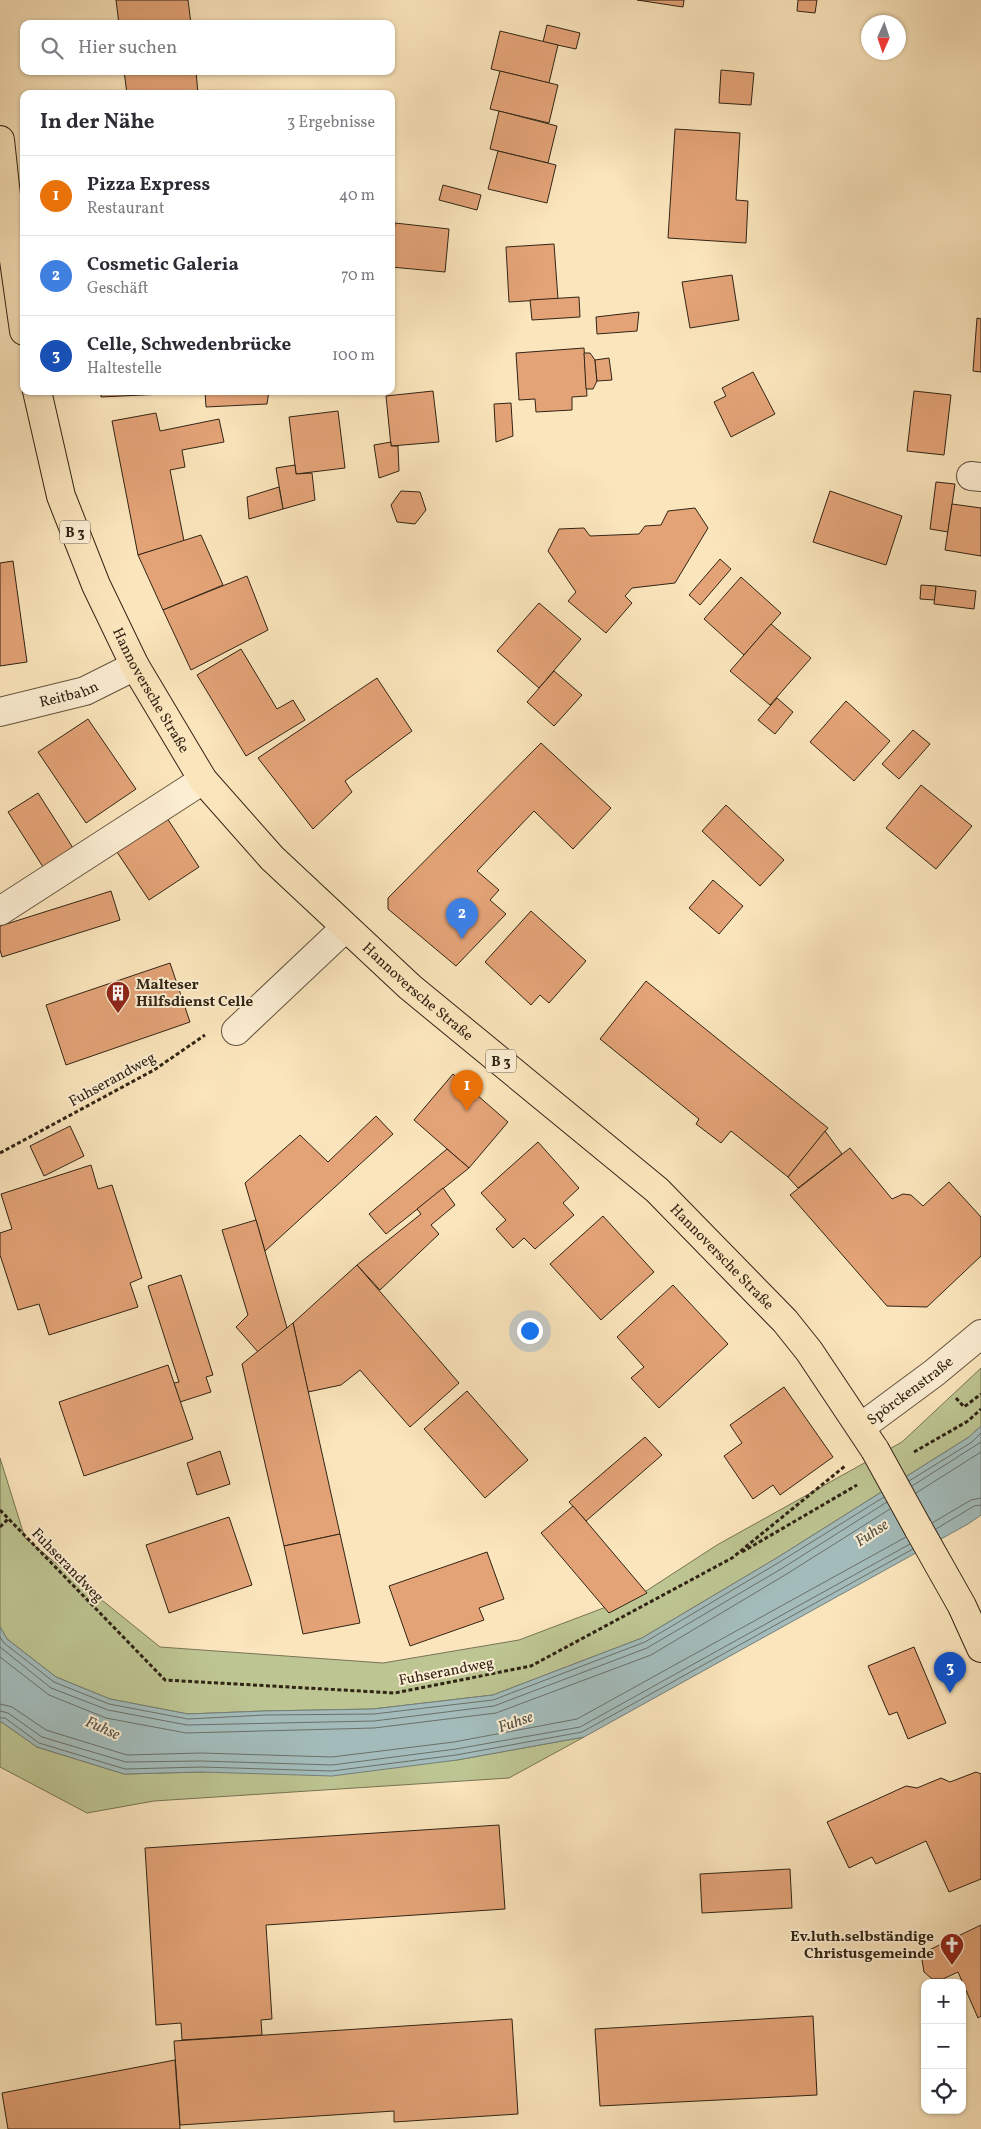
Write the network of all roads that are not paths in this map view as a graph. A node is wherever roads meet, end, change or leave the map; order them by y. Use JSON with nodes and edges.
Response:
{"nodes":[{"id":1,"x":0,"y":140,"type":"edge"},
{"id":2,"x":5,"y":233,"type":"edge"},
{"id":3,"x":20,"y":310,"type":"edge"},
{"id":4,"x":38,"y":395,"type":"edge"},
{"id":5,"x":134,"y":666,"type":"junction"},
{"id":6,"x":0,"y":712,"type":"edge"},
{"id":7,"x":204,"y":780,"type":"junction"},
{"id":8,"x":0,"y":911,"type":"edge"},
{"id":9,"x":345,"y":928,"type":"junction"},
{"id":10,"x":236,"y":1031,"type":"road end"},
{"id":11,"x":981,"y":1334,"type":"edge"},
{"id":12,"x":861,"y":1427,"type":"junction"},
{"id":13,"x":981,"y":1648,"type":"edge"}],
"edges":[{"from":1,"to":2,"type":"main road"},
{"from":2,"to":3,"type":"main road"},
{"from":4,"to":5,"type":"main road","name":"Hannoversche Straße","number":"B 3"},
{"from":5,"to":6,"type":"street","name":"Reitbahn"},
{"from":5,"to":7,"type":"main road","name":"Hannoversche Straße","number":"B 3"},
{"from":7,"to":8,"type":"street"},
{"from":7,"to":9,"type":"main road","name":"Hannoversche Straße","number":"B 3"},
{"from":9,"to":10,"type":"street"},
{"from":9,"to":12,"type":"main road","name":"Hannoversche Straße","number":"B 3"},
{"from":11,"to":12,"type":"street","name":"Spörckenstraße"},
{"from":12,"to":13,"type":"main road","name":"Hannoversche Straße","number":"B 3","bridge":true}]}
